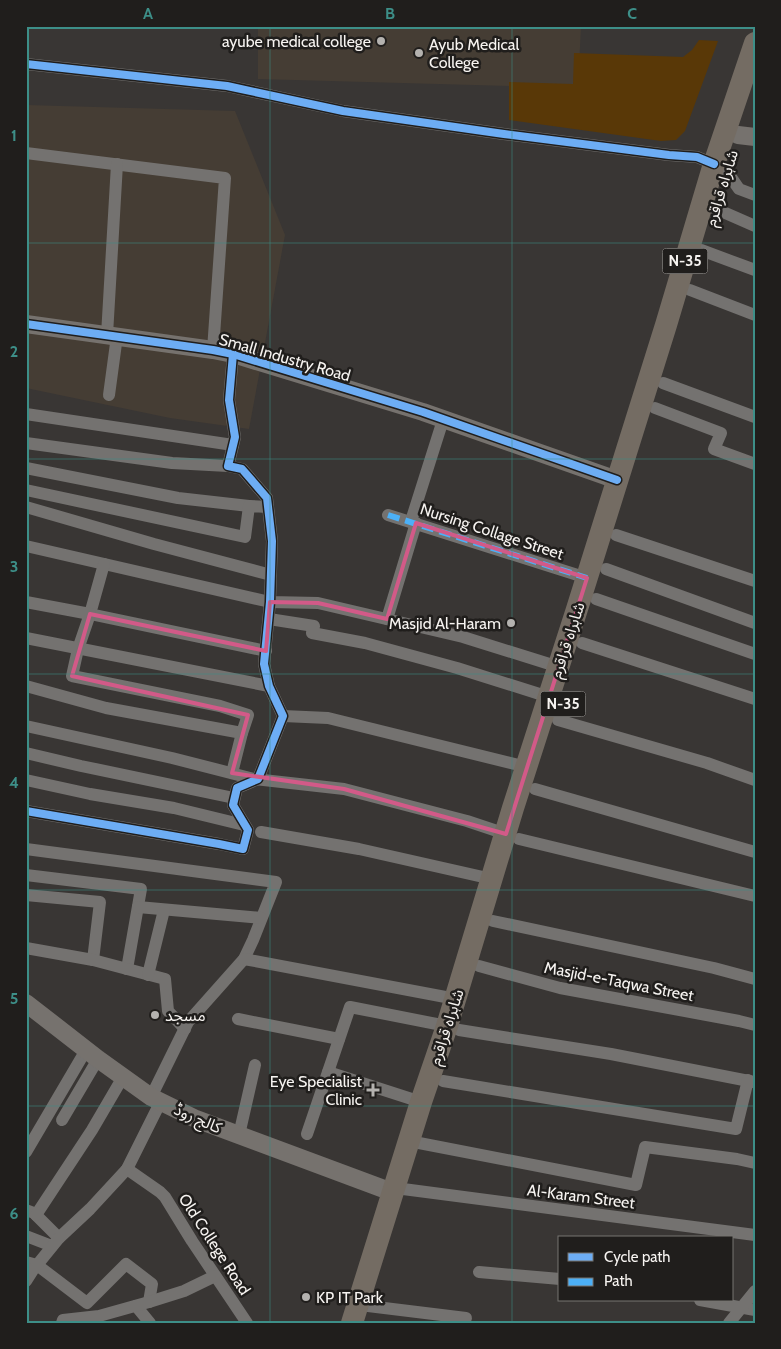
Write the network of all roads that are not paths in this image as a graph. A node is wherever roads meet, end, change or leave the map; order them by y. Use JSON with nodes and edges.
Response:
{"nodes":[{"id":1,"x":755,"y":43,"type":"edge"},
{"id":2,"x":26,"y":64,"type":"edge"},
{"id":3,"x":755,"y":83,"type":"edge"},
{"id":4,"x":746,"y":136,"type":"edge"},
{"id":5,"x":26,"y":153,"type":"edge"},
{"id":6,"x":117,"y":164,"type":"junction"},
{"id":7,"x":720,"y":167,"type":"junction"},
{"id":8,"x":755,"y":195,"type":"edge"},
{"id":9,"x":714,"y":208,"type":"junction"},
{"id":10,"x":755,"y":226,"type":"edge"},
{"id":11,"x":701,"y":250,"type":"junction"},
{"id":12,"x":755,"y":270,"type":"edge"},
{"id":13,"x":690,"y":290,"type":"junction"},
{"id":14,"x":755,"y":315,"type":"edge"},
{"id":15,"x":26,"y":324,"type":"edge"},
{"id":16,"x":112,"y":336,"type":"junction"},
{"id":17,"x":213,"y":350,"type":"junction"},
{"id":18,"x":233,"y":354,"type":"junction"},
{"id":19,"x":663,"y":383,"type":"junction"},
{"id":20,"x":109,"y":395,"type":"dead end"},
{"id":21,"x":655,"y":408,"type":"junction"},
{"id":22,"x":26,"y":414,"type":"edge"},
{"id":23,"x":755,"y":417,"type":"edge"},
{"id":24,"x":443,"y":420,"type":"junction"},
{"id":25,"x":26,"y":444,"type":"edge"},
{"id":26,"x":233,"y":445,"type":"junction"},
{"id":27,"x":755,"y":464,"type":"edge"},
{"id":28,"x":228,"y":466,"type":"junction"},
{"id":29,"x":26,"y":468,"type":"edge"},
{"id":30,"x":624,"y":483,"type":"junction"},
{"id":31,"x":26,"y":490,"type":"edge"},
{"id":32,"x":26,"y":506,"type":"edge"},
{"id":33,"x":249,"y":506,"type":"junction"},
{"id":34,"x":268,"y":506,"type":"junction"},
{"id":35,"x":388,"y":515,"type":"dead end"},
{"id":36,"x":413,"y":522,"type":"junction"},
{"id":37,"x":616,"y":535,"type":"junction"},
{"id":38,"x":26,"y":546,"type":"edge"},
{"id":39,"x":104,"y":564,"type":"junction"},
{"id":40,"x":596,"y":574,"type":"junction"},
{"id":41,"x":271,"y":575,"type":"junction"},
{"id":42,"x":755,"y":581,"type":"edge"},
{"id":43,"x":596,"y":599,"type":"junction"},
{"id":44,"x":26,"y":602,"type":"edge"},
{"id":45,"x":270,"y":602,"type":"junction"},
{"id":46,"x":90,"y":614,"type":"junction"},
{"id":47,"x":269,"y":619,"type":"junction"},
{"id":48,"x":387,"y":619,"type":"junction"},
{"id":49,"x":755,"y":623,"type":"edge"},
{"id":50,"x":26,"y":638,"type":"edge"},
{"id":51,"x":582,"y":643,"type":"junction"},
{"id":52,"x":78,"y":649,"type":"junction"},
{"id":53,"x":266,"y":651,"type":"junction"},
{"id":54,"x":755,"y":654,"type":"edge"},
{"id":55,"x":559,"y":667,"type":"junction"},
{"id":56,"x":26,"y":686,"type":"edge"},
{"id":57,"x":269,"y":686,"type":"junction"},
{"id":58,"x":549,"y":697,"type":"junction"},
{"id":59,"x":755,"y":700,"type":"edge"},
{"id":60,"x":284,"y":716,"type":"junction"},
{"id":61,"x":558,"y":720,"type":"junction"},
{"id":62,"x":26,"y":726,"type":"edge"},
{"id":63,"x":242,"y":733,"type":"junction"},
{"id":64,"x":26,"y":753,"type":"edge"},
{"id":65,"x":527,"y":767,"type":"junction"},
{"id":66,"x":232,"y":773,"type":"junction"},
{"id":67,"x":26,"y":780,"type":"edge"},
{"id":68,"x":258,"y":780,"type":"junction"},
{"id":69,"x":755,"y":780,"type":"edge"},
{"id":70,"x":535,"y":789,"type":"junction"},
{"id":71,"x":234,"y":798,"type":"junction"},
{"id":72,"x":26,"y":810,"type":"edge"},
{"id":73,"x":244,"y":825,"type":"junction"},
{"id":74,"x":261,"y":832,"type":"dead end"},
{"id":75,"x":512,"y":837,"type":"junction"},
{"id":76,"x":26,"y":849,"type":"edge"},
{"id":77,"x":755,"y":852,"type":"edge"},
{"id":78,"x":26,"y":876,"type":"edge"},
{"id":79,"x":492,"y":879,"type":"junction"},
{"id":80,"x":26,"y":895,"type":"edge"},
{"id":81,"x":755,"y":896,"type":"edge"},
{"id":82,"x":138,"y":907,"type":"junction"},
{"id":83,"x":164,"y":910,"type":"junction"},
{"id":84,"x":261,"y":918,"type":"junction"},
{"id":85,"x":493,"y":921,"type":"junction"},
{"id":86,"x":26,"y":948,"type":"edge"},
{"id":87,"x":244,"y":958,"type":"junction"},
{"id":88,"x":92,"y":960,"type":"junction"},
{"id":89,"x":478,"y":966,"type":"junction"},
{"id":90,"x":127,"y":969,"type":"junction"},
{"id":91,"x":148,"y":975,"type":"junction"},
{"id":92,"x":755,"y":979,"type":"edge"},
{"id":93,"x":456,"y":999,"type":"junction"},
{"id":94,"x":28,"y":1008,"type":"edge"},
{"id":95,"x":238,"y":1019,"type":"dead end"},
{"id":96,"x":755,"y":1025,"type":"edge"},
{"id":97,"x":453,"y":1028,"type":"junction"},
{"id":98,"x":185,"y":1029,"type":"junction"},
{"id":99,"x":339,"y":1039,"type":"junction"},
{"id":100,"x":92,"y":1054,"type":"junction"},
{"id":101,"x":255,"y":1064,"type":"dead end"},
{"id":102,"x":328,"y":1072,"type":"junction"},
{"id":103,"x":123,"y":1077,"type":"junction"},
{"id":104,"x":443,"y":1081,"type":"junction"},
{"id":105,"x":751,"y":1081,"type":"edge"},
{"id":106,"x":156,"y":1099,"type":"junction"},
{"id":107,"x":420,"y":1102,"type":"junction"},
{"id":108,"x":62,"y":1120,"type":"dead end"},
{"id":109,"x":307,"y":1134,"type":"dead end"},
{"id":110,"x":239,"y":1135,"type":"junction"},
{"id":111,"x":419,"y":1143,"type":"junction"},
{"id":112,"x":26,"y":1152,"type":"edge"},
{"id":113,"x":755,"y":1163,"type":"edge"},
{"id":114,"x":127,"y":1168,"type":"junction"},
{"id":115,"x":398,"y":1191,"type":"junction"},
{"id":116,"x":31,"y":1212,"type":"edge"},
{"id":117,"x":755,"y":1235,"type":"edge"},
{"id":118,"x":26,"y":1236,"type":"edge"},
{"id":119,"x":56,"y":1242,"type":"junction"},
{"id":120,"x":32,"y":1263,"type":"edge"},
{"id":121,"x":479,"y":1272,"type":"dead end"},
{"id":122,"x":215,"y":1276,"type":"junction"},
{"id":123,"x":558,"y":1279,"type":"edge"},
{"id":124,"x":26,"y":1281,"type":"edge"},
{"id":125,"x":755,"y":1291,"type":"edge"},
{"id":126,"x":149,"y":1302,"type":"junction"},
{"id":127,"x":712,"y":1302,"type":"edge"},
{"id":128,"x":136,"y":1306,"type":"junction"},
{"id":129,"x":741,"y":1307,"type":"junction"},
{"id":130,"x":755,"y":1310,"type":"edge"},
{"id":131,"x":365,"y":1314,"type":"edge"},
{"id":132,"x":108,"y":1318,"type":"edge"},
{"id":133,"x":466,"y":1318,"type":"dead end"},
{"id":134,"x":62,"y":1323,"type":"edge"},
{"id":135,"x":150,"y":1323,"type":"edge"},
{"id":136,"x":247,"y":1323,"type":"edge"},
{"id":137,"x":352,"y":1323,"type":"edge"},
{"id":138,"x":729,"y":1323,"type":"edge"}],
"edges":[{"from":1,"to":7,"type":"highway","name":"شاہراہ قراقرم","number":"N-35"},
{"from":2,"to":7,"type":"street"},
{"from":3,"to":4,"type":"highway","name":"شاہراہ قراقرم","number":"N-35"},
{"from":4,"to":7,"type":"highway","name":"شاہراہ قراقرم","number":"N-35"},
{"from":5,"to":6,"type":"street"},
{"from":6,"to":16,"type":"street"},
{"from":6,"to":17,"type":"street"},
{"from":7,"to":8,"type":"street"},
{"from":7,"to":9,"type":"highway","name":"شاہراہ قراقرم","number":"N-35"},
{"from":7,"to":30,"type":"highway","name":"شاہراہ قراقرم","number":"N-35"},
{"from":9,"to":10,"type":"street"},
{"from":9,"to":11,"type":"highway","name":"شاہراہ قراقرم","number":"N-35"},
{"from":11,"to":12,"type":"street"},
{"from":11,"to":13,"type":"highway","name":"شاہراہ قراقرم","number":"N-35"},
{"from":13,"to":14,"type":"street"},
{"from":13,"to":19,"type":"highway","name":"شاہراہ قراقرم","number":"N-35"},
{"from":15,"to":16,"type":"street","name":"Small Industry Road"},
{"from":16,"to":17,"type":"street","name":"Small Industry Road"},
{"from":16,"to":20,"type":"street"},
{"from":17,"to":18,"type":"street","name":"Small Industry Road"},
{"from":18,"to":24,"type":"street","name":"Small Industry Road"},
{"from":18,"to":26,"type":"street"},
{"from":19,"to":21,"type":"highway","name":"شاہراہ قراقرم","number":"N-35"},
{"from":19,"to":23,"type":"street"},
{"from":21,"to":27,"type":"street"},
{"from":21,"to":30,"type":"highway","name":"شاہراہ قراقرم","number":"N-35"},
{"from":22,"to":26,"type":"street"},
{"from":24,"to":30,"type":"street","name":"Small Industry Road"},
{"from":24,"to":36,"type":"street"},
{"from":25,"to":28,"type":"street"},
{"from":26,"to":28,"type":"street"},
{"from":28,"to":34,"type":"street"},
{"from":29,"to":33,"type":"street"},
{"from":30,"to":37,"type":"highway","name":"شاہراہ قراقرم","number":"N-35"},
{"from":30,"to":40,"type":"highway","name":"شاہراہ قراقرم","number":"N-35"},
{"from":31,"to":33,"type":"street"},
{"from":32,"to":41,"type":"street"},
{"from":33,"to":34,"type":"street"},
{"from":34,"to":41,"type":"street"},
{"from":35,"to":36,"type":"street","name":"Nursing Collage Street"},
{"from":36,"to":40,"type":"street","name":"Nursing Collage Street"},
{"from":36,"to":48,"type":"street"},
{"from":37,"to":40,"type":"highway","name":"شاہراہ قراقرم","number":"N-35"},
{"from":37,"to":42,"type":"street"},
{"from":38,"to":39,"type":"street"},
{"from":39,"to":45,"type":"street"},
{"from":39,"to":46,"type":"street"},
{"from":40,"to":43,"type":"highway","name":"شاہراہ قراقرم","number":"N-35"},
{"from":40,"to":49,"type":"street","name":"Nursing Collage Street"},
{"from":40,"to":55,"type":"highway","name":"شاہراہ قراقرم","number":"N-35"},
{"from":41,"to":45,"type":"street"},
{"from":43,"to":51,"type":"highway","name":"شاہراہ قراقرم","number":"N-35"},
{"from":43,"to":54,"type":"street"},
{"from":44,"to":46,"type":"street"},
{"from":45,"to":47,"type":"street"},
{"from":45,"to":48,"type":"street"},
{"from":46,"to":52,"type":"street"},
{"from":46,"to":53,"type":"street"},
{"from":47,"to":53,"type":"street"},
{"from":47,"to":58,"type":"street"},
{"from":48,"to":55,"type":"street"},
{"from":50,"to":52,"type":"street"},
{"from":51,"to":59,"type":"street"},
{"from":51,"to":61,"type":"highway","name":"شاہراہ قراقرم","number":"N-35"},
{"from":52,"to":57,"type":"street"},
{"from":52,"to":63,"type":"street"},
{"from":53,"to":57,"type":"street"},
{"from":55,"to":58,"type":"highway","name":"شاہراہ قراقرم","number":"N-35"},
{"from":56,"to":63,"type":"street"},
{"from":57,"to":60,"type":"street"},
{"from":58,"to":65,"type":"highway","name":"شاہراہ قراقرم","number":"N-35"},
{"from":60,"to":65,"type":"street"},
{"from":60,"to":68,"type":"street"},
{"from":61,"to":69,"type":"street"},
{"from":61,"to":70,"type":"highway","name":"شاہراہ قراقرم","number":"N-35"},
{"from":62,"to":66,"type":"street"},
{"from":63,"to":66,"type":"street"},
{"from":64,"to":71,"type":"street"},
{"from":65,"to":75,"type":"highway","name":"شاہراہ قراقرم","number":"N-35"},
{"from":66,"to":68,"type":"street"},
{"from":67,"to":73,"type":"street"},
{"from":68,"to":71,"type":"street"},
{"from":68,"to":75,"type":"street"},
{"from":70,"to":75,"type":"highway","name":"شاہراہ قراقرم","number":"N-35"},
{"from":70,"to":77,"type":"street"},
{"from":71,"to":73,"type":"street"},
{"from":72,"to":73,"type":"street"},
{"from":74,"to":79,"type":"street"},
{"from":75,"to":79,"type":"highway","name":"شاہراہ قراقرم","number":"N-35"},
{"from":75,"to":81,"type":"street"},
{"from":75,"to":85,"type":"highway","name":"شاہراہ قراقرم","number":"N-35"},
{"from":76,"to":84,"type":"street"},
{"from":78,"to":82,"type":"street"},
{"from":79,"to":93,"type":"highway","name":"شاہراہ قراقرم","number":"N-35"},
{"from":80,"to":88,"type":"street"},
{"from":82,"to":83,"type":"street"},
{"from":82,"to":90,"type":"street"},
{"from":83,"to":84,"type":"street"},
{"from":83,"to":91,"type":"street"},
{"from":84,"to":87,"type":"street"},
{"from":85,"to":89,"type":"highway","name":"شاہراہ قراقرم","number":"N-35"},
{"from":85,"to":92,"type":"street"},
{"from":86,"to":88,"type":"street"},
{"from":87,"to":93,"type":"street"},
{"from":87,"to":98,"type":"street"},
{"from":88,"to":90,"type":"street"},
{"from":89,"to":96,"type":"street","name":"Masjid-e-Taqwa Street"},
{"from":89,"to":97,"type":"highway","name":"شاہراہ قراقرم","number":"N-35"},
{"from":90,"to":91,"type":"street"},
{"from":91,"to":98,"type":"street"},
{"from":93,"to":97,"type":"highway","name":"شاہراہ قراقرم","number":"N-35"},
{"from":94,"to":100,"type":"street","name":"کالج روڈ"},
{"from":95,"to":99,"type":"street"},
{"from":97,"to":99,"type":"street"},
{"from":97,"to":104,"type":"highway","name":"شاہراہ قراقرم","number":"N-35"},
{"from":97,"to":105,"type":"street"},
{"from":97,"to":107,"type":"highway","name":"شاہراہ قراقرم","number":"N-35"},
{"from":98,"to":106,"type":"street"},
{"from":99,"to":102,"type":"street"},
{"from":100,"to":103,"type":"street","name":"کالج روڈ"},
{"from":100,"to":108,"type":"street"},
{"from":100,"to":112,"type":"street"},
{"from":101,"to":110,"type":"street"},
{"from":102,"to":107,"type":"street"},
{"from":102,"to":109,"type":"street"},
{"from":103,"to":106,"type":"street","name":"کالج روڈ"},
{"from":103,"to":116,"type":"street"},
{"from":104,"to":105,"type":"street"},
{"from":104,"to":111,"type":"highway","name":"شاہراہ قراقرم","number":"N-35"},
{"from":106,"to":110,"type":"street","name":"کالج روڈ"},
{"from":106,"to":114,"type":"street"},
{"from":107,"to":115,"type":"highway","name":"شاہراہ قراقرم","number":"N-35"},
{"from":110,"to":115,"type":"street","name":"کالج روڈ"},
{"from":111,"to":113,"type":"street"},
{"from":111,"to":115,"type":"highway","name":"شاہراہ قراقرم","number":"N-35"},
{"from":114,"to":119,"type":"street"},
{"from":114,"to":122,"type":"street","name":"Old College Road"},
{"from":115,"to":117,"type":"street","name":"Al-Karam Street"},
{"from":115,"to":131,"type":"highway","name":"شاہراہ قراقرم","number":"N-35"},
{"from":115,"to":137,"type":"highway","name":"شاہراہ قراقرم","number":"N-35"},
{"from":116,"to":119,"type":"street"},
{"from":118,"to":119,"type":"street"},
{"from":119,"to":120,"type":"street"},
{"from":120,"to":124,"type":"street"},
{"from":120,"to":126,"type":"street"},
{"from":121,"to":123,"type":"street"},
{"from":122,"to":126,"type":"street"},
{"from":122,"to":136,"type":"street","name":"Old College Road"},
{"from":125,"to":129,"type":"street"},
{"from":126,"to":128,"type":"street"},
{"from":127,"to":129,"type":"street"},
{"from":128,"to":132,"type":"street"},
{"from":128,"to":135,"type":"street"},
{"from":129,"to":130,"type":"street"},
{"from":129,"to":138,"type":"street"},
{"from":131,"to":133,"type":"street"},
{"from":132,"to":134,"type":"street"}]}
